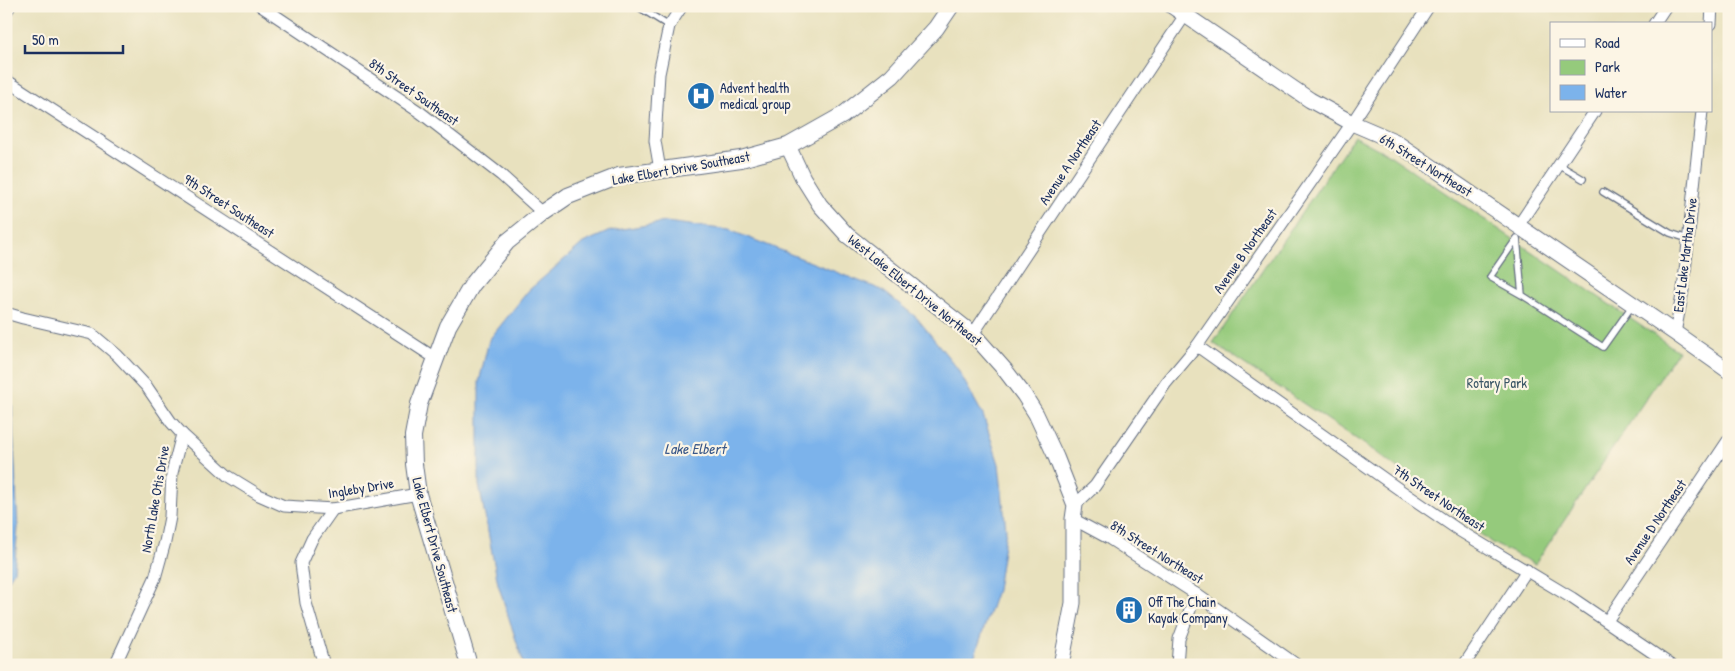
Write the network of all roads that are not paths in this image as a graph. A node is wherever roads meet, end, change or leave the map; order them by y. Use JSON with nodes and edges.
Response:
{"nodes":[{"id":1,"x":10,"y":6,"type":"edge"},
{"id":2,"x":261,"y":6,"type":"edge"},
{"id":3,"x":637,"y":6,"type":"edge"},
{"id":4,"x":682,"y":6,"type":"edge"},
{"id":5,"x":950,"y":6,"type":"edge"},
{"id":6,"x":1172,"y":6,"type":"edge"},
{"id":7,"x":1429,"y":6,"type":"edge"},
{"id":8,"x":1666,"y":6,"type":"edge"},
{"id":9,"x":1712,"y":6,"type":"edge"},
{"id":10,"x":1188,"y":11,"type":"edge"},
{"id":11,"x":6,"y":12,"type":"edge"},
{"id":12,"x":1655,"y":22,"type":"edge"},
{"id":13,"x":1711,"y":22,"type":"edge"},
{"id":14,"x":669,"y":26,"type":"junction"},
{"id":15,"x":6,"y":80,"type":"edge"},
{"id":16,"x":1594,"y":112,"type":"edge"},
{"id":17,"x":1702,"y":112,"type":"edge"},
{"id":18,"x":1352,"y":123,"type":"junction"},
{"id":19,"x":788,"y":146,"type":"junction"},
{"id":20,"x":1559,"y":165,"type":"junction"},
{"id":21,"x":660,"y":170,"type":"junction"},
{"id":22,"x":1583,"y":179,"type":"dead end"},
{"id":23,"x":1603,"y":192,"type":"dead end"},
{"id":24,"x":543,"y":212,"type":"junction"},
{"id":25,"x":1518,"y":232,"type":"junction"},
{"id":26,"x":1688,"y":240,"type":"junction"},
{"id":27,"x":1522,"y":295,"type":"junction"},
{"id":28,"x":1633,"y":305,"type":"junction"},
{"id":29,"x":6,"y":313,"type":"edge"},
{"id":30,"x":1675,"y":333,"type":"junction"},
{"id":31,"x":973,"y":334,"type":"junction"},
{"id":32,"x":1197,"y":346,"type":"junction"},
{"id":33,"x":435,"y":358,"type":"junction"},
{"id":34,"x":1729,"y":371,"type":"edge"},
{"id":35,"x":182,"y":434,"type":"junction"},
{"id":36,"x":1729,"y":439,"type":"edge"},
{"id":37,"x":418,"y":494,"type":"junction"},
{"id":38,"x":333,"y":509,"type":"junction"},
{"id":39,"x":1074,"y":512,"type":"junction"},
{"id":40,"x":1527,"y":570,"type":"junction"},
{"id":41,"x":1196,"y":594,"type":"junction"},
{"id":42,"x":1607,"y":621,"type":"junction"},
{"id":43,"x":115,"y":665,"type":"edge"},
{"id":44,"x":324,"y":665,"type":"edge"},
{"id":45,"x":469,"y":665,"type":"edge"},
{"id":46,"x":1061,"y":665,"type":"edge"},
{"id":47,"x":1177,"y":665,"type":"edge"},
{"id":48,"x":1297,"y":665,"type":"edge"},
{"id":49,"x":1464,"y":665,"type":"edge"},
{"id":50,"x":1671,"y":665,"type":"edge"}],
"edges":[{"from":1,"to":11,"type":"street"},
{"from":2,"to":24,"type":"street","name":"8th Street Southeast"},
{"from":3,"to":14,"type":"lane"},
{"from":4,"to":14,"type":"street"},
{"from":5,"to":19,"type":"main road","name":"Lake Elbert Drive Southeast"},
{"from":6,"to":10,"type":"street","name":"6th Street Northeast"},
{"from":7,"to":18,"type":"street","name":"Avenue B Northeast"},
{"from":8,"to":12,"type":"street"},
{"from":9,"to":13,"type":"street"},
{"from":10,"to":18,"type":"street","name":"6th Street Northeast"},
{"from":10,"to":31,"type":"street","name":"Avenue A Northeast"},
{"from":14,"to":21,"type":"street"},
{"from":15,"to":33,"type":"street","name":"9th Street Southeast"},
{"from":16,"to":20,"type":"street"},
{"from":17,"to":26,"type":"street","name":"East Lake Martha Drive"},
{"from":18,"to":25,"type":"street","name":"6th Street Northeast"},
{"from":18,"to":32,"type":"street","name":"Avenue B Northeast"},
{"from":19,"to":21,"type":"main road","name":"Lake Elbert Drive Southeast"},
{"from":19,"to":31,"type":"street","name":"West Lake Elbert Drive Northeast"},
{"from":20,"to":22,"type":"lane"},
{"from":20,"to":25,"type":"street"},
{"from":21,"to":24,"type":"main road","name":"Lake Elbert Drive Southeast"},
{"from":23,"to":26,"type":"lane"},
{"from":24,"to":33,"type":"main road","name":"Lake Elbert Drive Southeast"},
{"from":25,"to":27,"type":"lane"},
{"from":25,"to":27,"type":"lane"},
{"from":25,"to":28,"type":"street","name":"6th Street Northeast"},
{"from":26,"to":30,"type":"street","name":"East Lake Martha Drive"},
{"from":27,"to":28,"type":"lane"},
{"from":28,"to":30,"type":"street","name":"6th Street Northeast"},
{"from":29,"to":35,"type":"street","name":"North Lake Otis Drive"},
{"from":30,"to":34,"type":"street"},
{"from":31,"to":39,"type":"street","name":"West Lake Elbert Drive Northeast"},
{"from":32,"to":39,"type":"street","name":"Avenue B Northeast"},
{"from":32,"to":40,"type":"street","name":"7th Street Northeast"},
{"from":33,"to":37,"type":"main road","name":"Lake Elbert Drive Southeast"},
{"from":35,"to":38,"type":"street","name":"Ingleby Drive"},
{"from":35,"to":43,"type":"street","name":"North Lake Otis Drive"},
{"from":36,"to":42,"type":"street","name":"Avenue D Northeast"},
{"from":37,"to":38,"type":"street","name":"Ingleby Drive"},
{"from":37,"to":45,"type":"main road","name":"Lake Elbert Drive Southeast"},
{"from":38,"to":44,"type":"street"},
{"from":39,"to":41,"type":"street","name":"8th Street Northeast"},
{"from":39,"to":46,"type":"street","name":"West Lake Elbert Drive Northeast"},
{"from":40,"to":42,"type":"street","name":"7th Street Northeast"},
{"from":40,"to":49,"type":"street"},
{"from":41,"to":47,"type":"street"},
{"from":41,"to":48,"type":"street","name":"8th Street Northeast"},
{"from":42,"to":50,"type":"street","name":"7th Street Northeast"}]}
